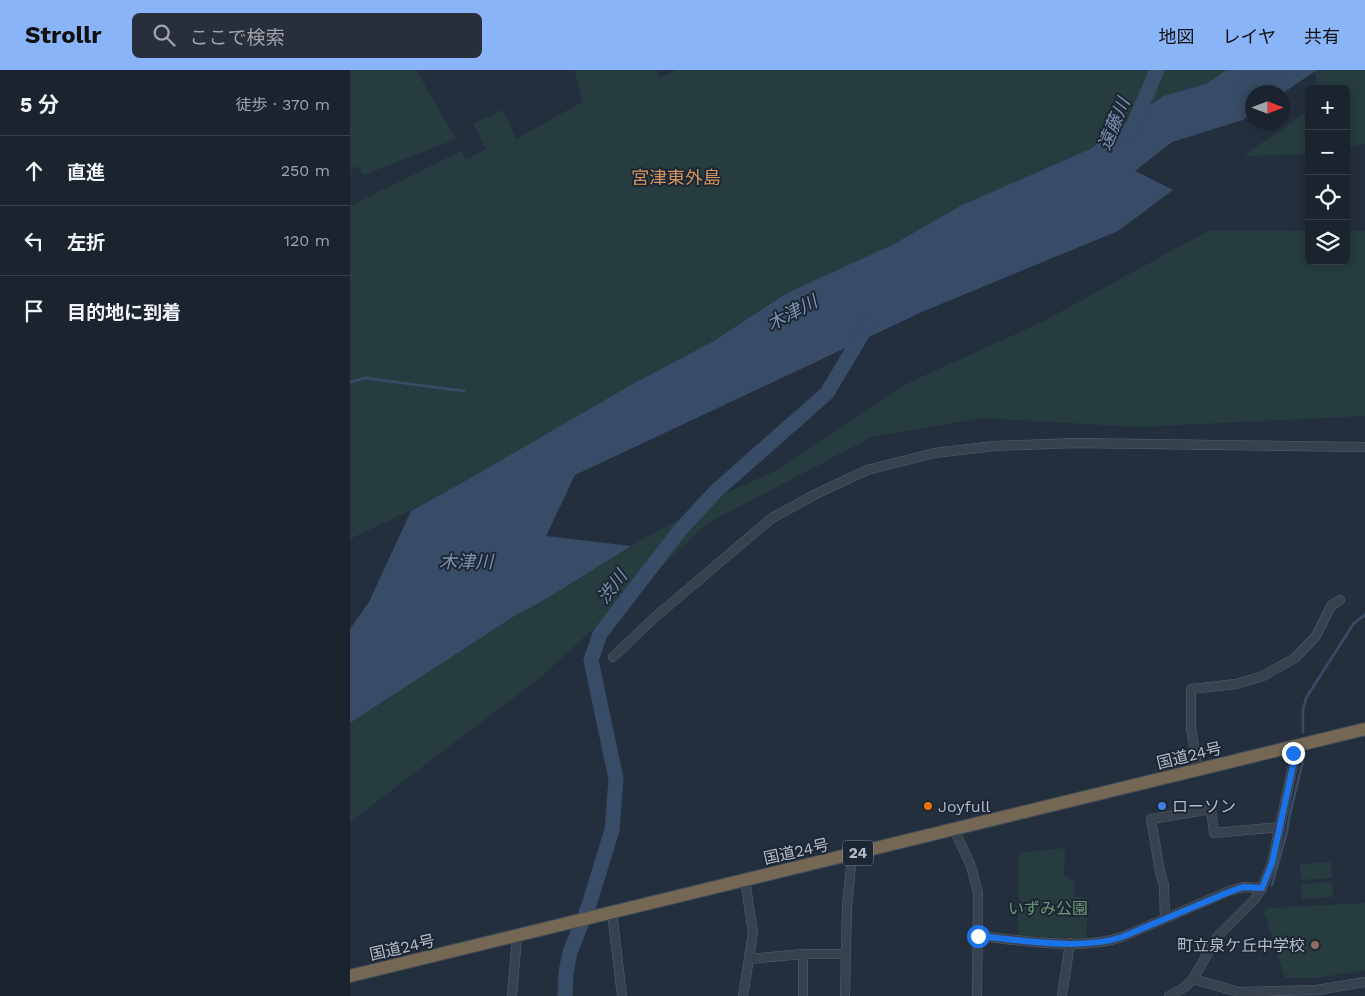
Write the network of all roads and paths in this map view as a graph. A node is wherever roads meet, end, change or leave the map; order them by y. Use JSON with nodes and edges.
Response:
{"nodes":[{"id":1,"x":1365,"y":447,"type":"edge"},
{"id":2,"x":1340,"y":600,"type":"dead end"},
{"id":3,"x":613,"y":657,"type":"dead end"},
{"id":4,"x":1365,"y":729,"type":"edge"},
{"id":5,"x":1292,"y":746,"type":"junction"},
{"id":6,"x":1198,"y":770,"type":"junction"},
{"id":7,"x":1280,"y":827,"type":"junction"},
{"id":8,"x":954,"y":829,"type":"junction"},
{"id":9,"x":852,"y":854,"type":"junction"},
{"id":10,"x":744,"y":880,"type":"junction"},
{"id":11,"x":1262,"y":888,"type":"junction"},
{"id":12,"x":612,"y":912,"type":"junction"},
{"id":13,"x":1165,"y":918,"type":"junction"},
{"id":14,"x":517,"y":936,"type":"junction"},
{"id":15,"x":978,"y":936,"type":"junction"},
{"id":16,"x":1070,"y":943,"type":"junction"},
{"id":17,"x":803,"y":954,"type":"junction"},
{"id":18,"x":845,"y":954,"type":"junction"},
{"id":19,"x":749,"y":958,"type":"junction"},
{"id":20,"x":350,"y":976,"type":"edge"},
{"id":21,"x":1193,"y":979,"type":"junction"},
{"id":22,"x":1365,"y":982,"type":"edge"},
{"id":23,"x":1317,"y":993,"type":"edge"},
{"id":24,"x":1239,"y":994,"type":"edge"},
{"id":25,"x":1268,"y":994,"type":"edge"},
{"id":26,"x":512,"y":996,"type":"edge"},
{"id":27,"x":622,"y":996,"type":"edge"},
{"id":28,"x":744,"y":996,"type":"edge"},
{"id":29,"x":803,"y":996,"type":"edge"},
{"id":30,"x":845,"y":996,"type":"edge"},
{"id":31,"x":977,"y":996,"type":"edge"},
{"id":32,"x":1062,"y":996,"type":"edge"},
{"id":33,"x":1169,"y":996,"type":"edge"}],
"edges":[{"from":1,"to":3,"type":"street"},
{"from":2,"to":6,"type":"street"},
{"from":4,"to":5,"type":"highway","name":"国道24号","number":"24"},
{"from":5,"to":6,"type":"highway","name":"国道24号","number":"24"},
{"from":5,"to":7,"type":"street"},
{"from":6,"to":8,"type":"highway","name":"国道24号","number":"24"},
{"from":7,"to":11,"type":"street"},
{"from":7,"to":13,"type":"street"},
{"from":8,"to":9,"type":"highway","name":"国道24号","number":"24"},
{"from":8,"to":15,"type":"street"},
{"from":9,"to":10,"type":"highway","name":"国道24号","number":"24"},
{"from":9,"to":18,"type":"street"},
{"from":10,"to":12,"type":"highway","name":"国道24号","number":"24"},
{"from":10,"to":19,"type":"street"},
{"from":11,"to":13,"type":"street"},
{"from":11,"to":21,"type":"street"},
{"from":12,"to":14,"type":"highway","name":"国道24号","number":"24"},
{"from":12,"to":27,"type":"street"},
{"from":13,"to":16,"type":"street"},
{"from":14,"to":20,"type":"highway","name":"国道24号","number":"24"},
{"from":14,"to":26,"type":"street"},
{"from":15,"to":16,"type":"street"},
{"from":15,"to":31,"type":"street"},
{"from":16,"to":32,"type":"street"},
{"from":17,"to":18,"type":"street"},
{"from":17,"to":19,"type":"street"},
{"from":17,"to":29,"type":"street"},
{"from":18,"to":30,"type":"street"},
{"from":19,"to":28,"type":"street"},
{"from":21,"to":24,"type":"street"},
{"from":21,"to":33,"type":"street"},
{"from":22,"to":23,"type":"street"},
{"from":23,"to":25,"type":"street"},
{"from":24,"to":25,"type":"street"}]}
